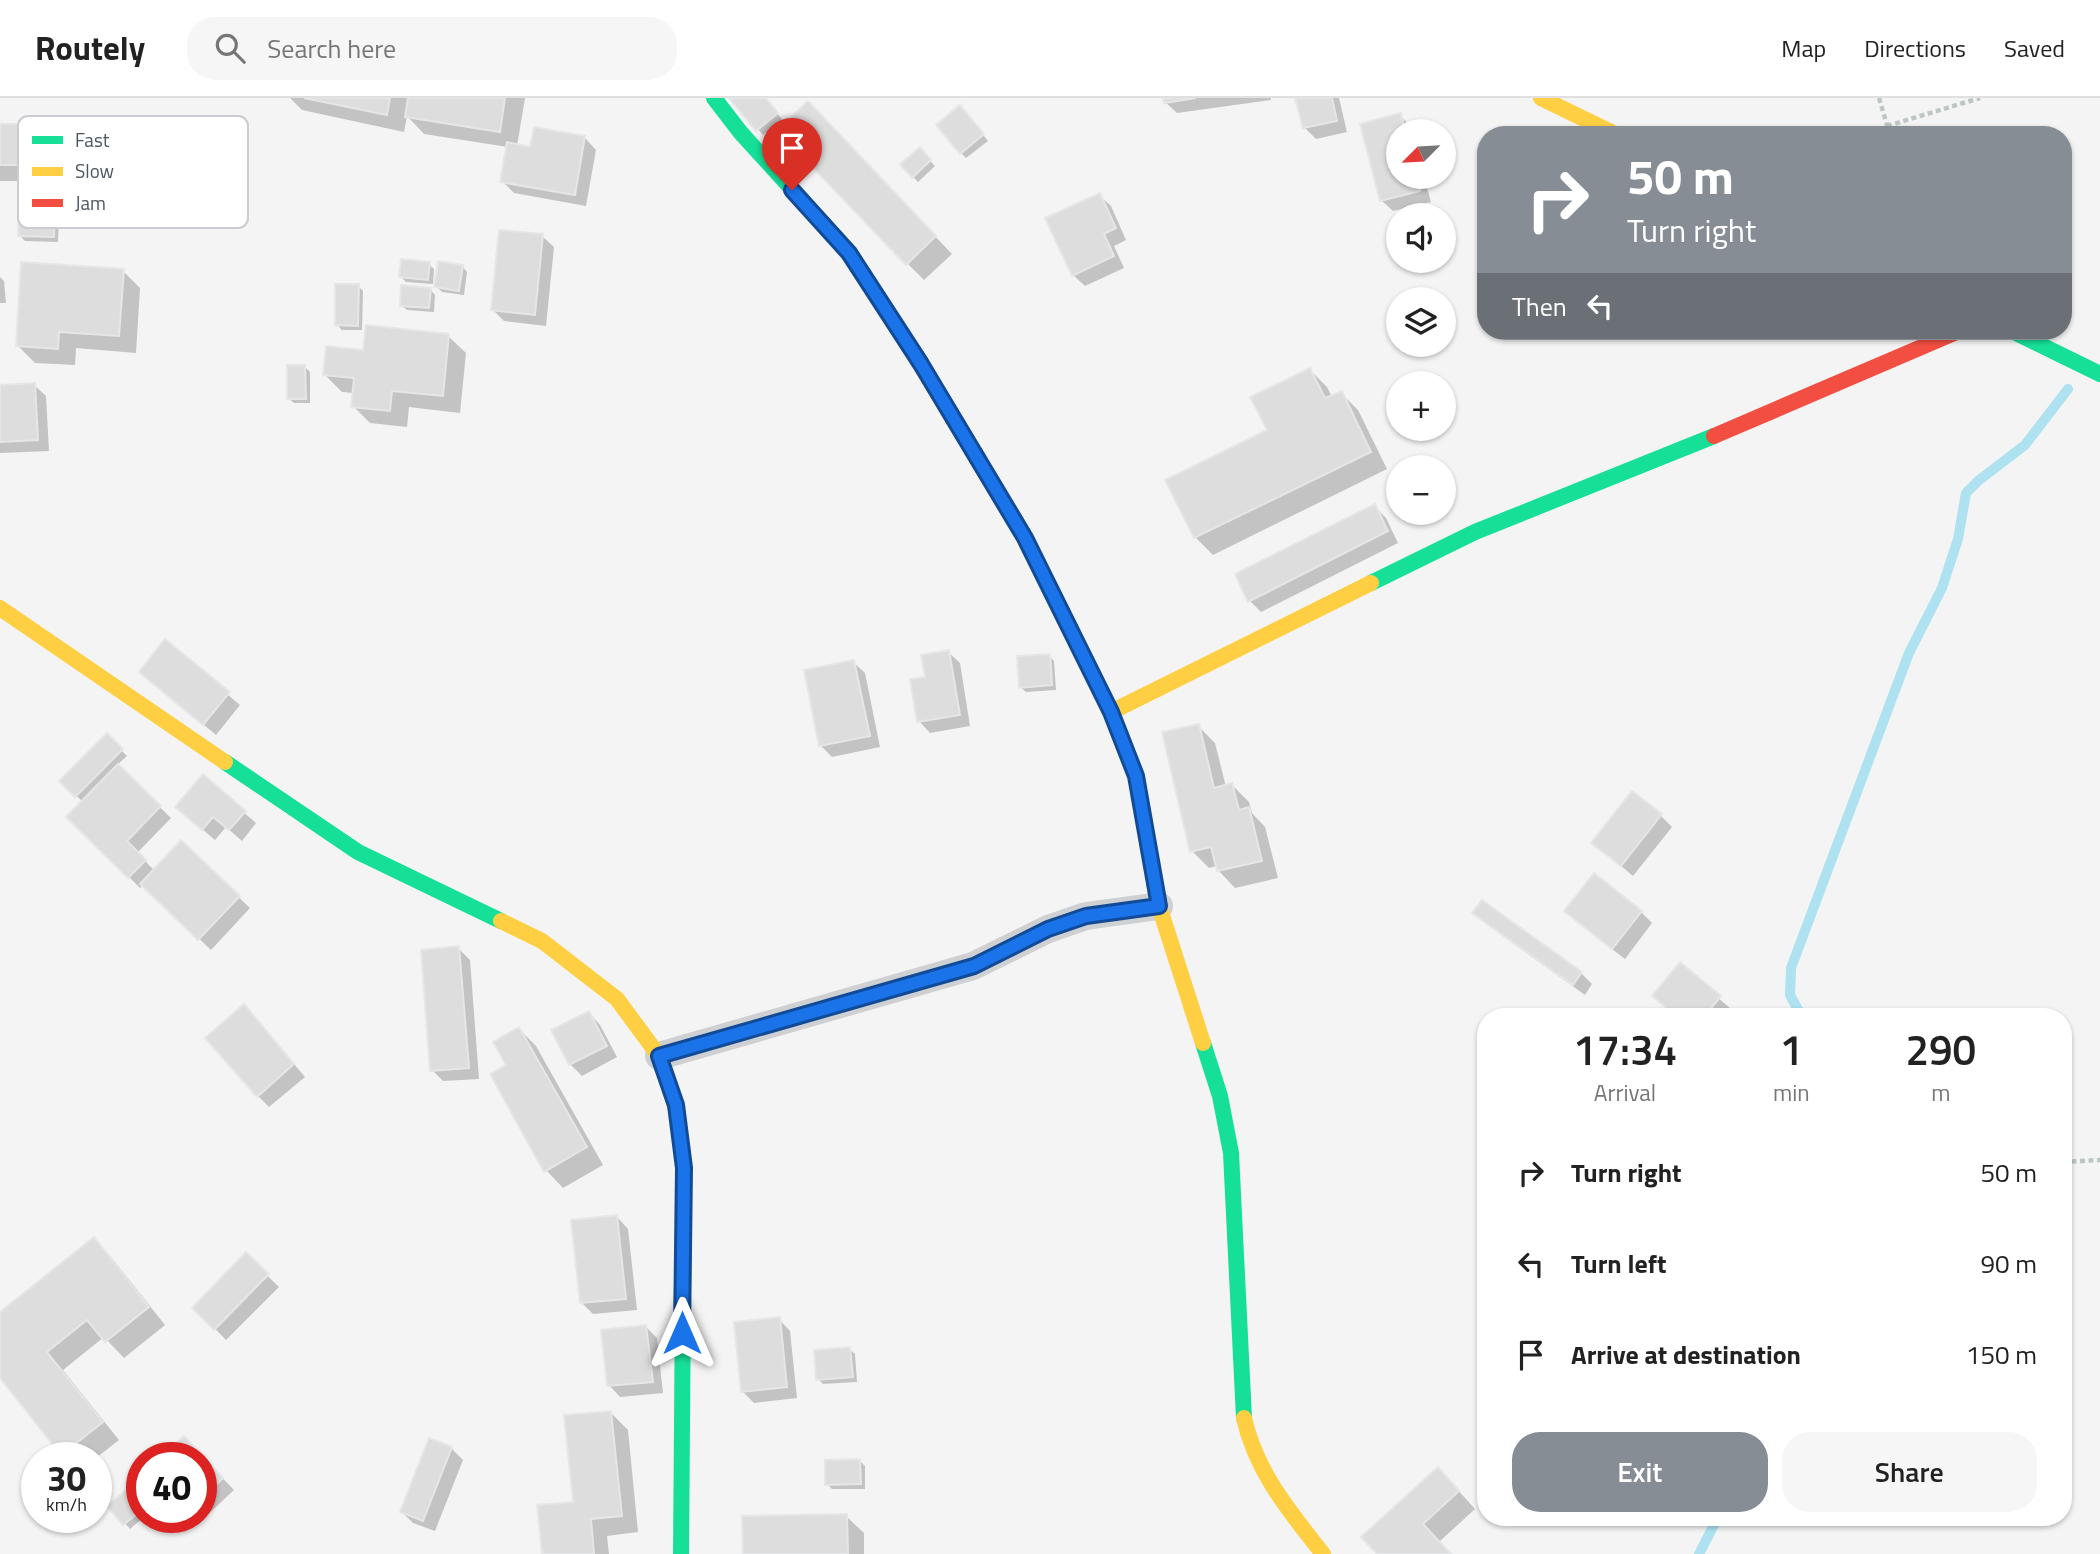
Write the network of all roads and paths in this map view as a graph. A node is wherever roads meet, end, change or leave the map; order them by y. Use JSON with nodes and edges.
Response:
{"nodes":[{"id":1,"x":714,"y":98,"type":"edge"},
{"id":2,"x":1541,"y":98,"type":"edge"},
{"id":3,"x":1880,"y":98,"type":"edge"},
{"id":4,"x":1980,"y":98,"type":"edge"},
{"id":5,"x":1887,"y":125,"type":"joint"},
{"id":6,"x":1599,"y":126,"type":"edge"},
{"id":7,"x":1938,"y":340,"type":"edge"},
{"id":8,"x":2030,"y":340,"type":"edge"},
{"id":9,"x":2100,"y":374,"type":"edge"},
{"id":10,"x":0,"y":608,"type":"edge"},
{"id":11,"x":1111,"y":712,"type":"junction"},
{"id":12,"x":1159,"y":906,"type":"junction"},
{"id":13,"x":659,"y":1056,"type":"junction"},
{"id":14,"x":2100,"y":1160,"type":"edge"},
{"id":15,"x":2072,"y":1162,"type":"edge"},
{"id":16,"x":681,"y":1554,"type":"edge"},
{"id":17,"x":1324,"y":1554,"type":"edge"}],
"edges":[{"from":1,"to":11,"type":"street"},
{"from":2,"to":6,"type":"street"},
{"from":3,"to":5,"type":"path"},
{"from":4,"to":5,"type":"path"},
{"from":7,"to":11,"type":"street"},
{"from":8,"to":9,"type":"street"},
{"from":10,"to":13,"type":"street"},
{"from":11,"to":12,"type":"street"},
{"from":12,"to":13,"type":"street"},
{"from":12,"to":17,"type":"street"},
{"from":13,"to":16,"type":"street"},
{"from":14,"to":15,"type":"path"}]}
